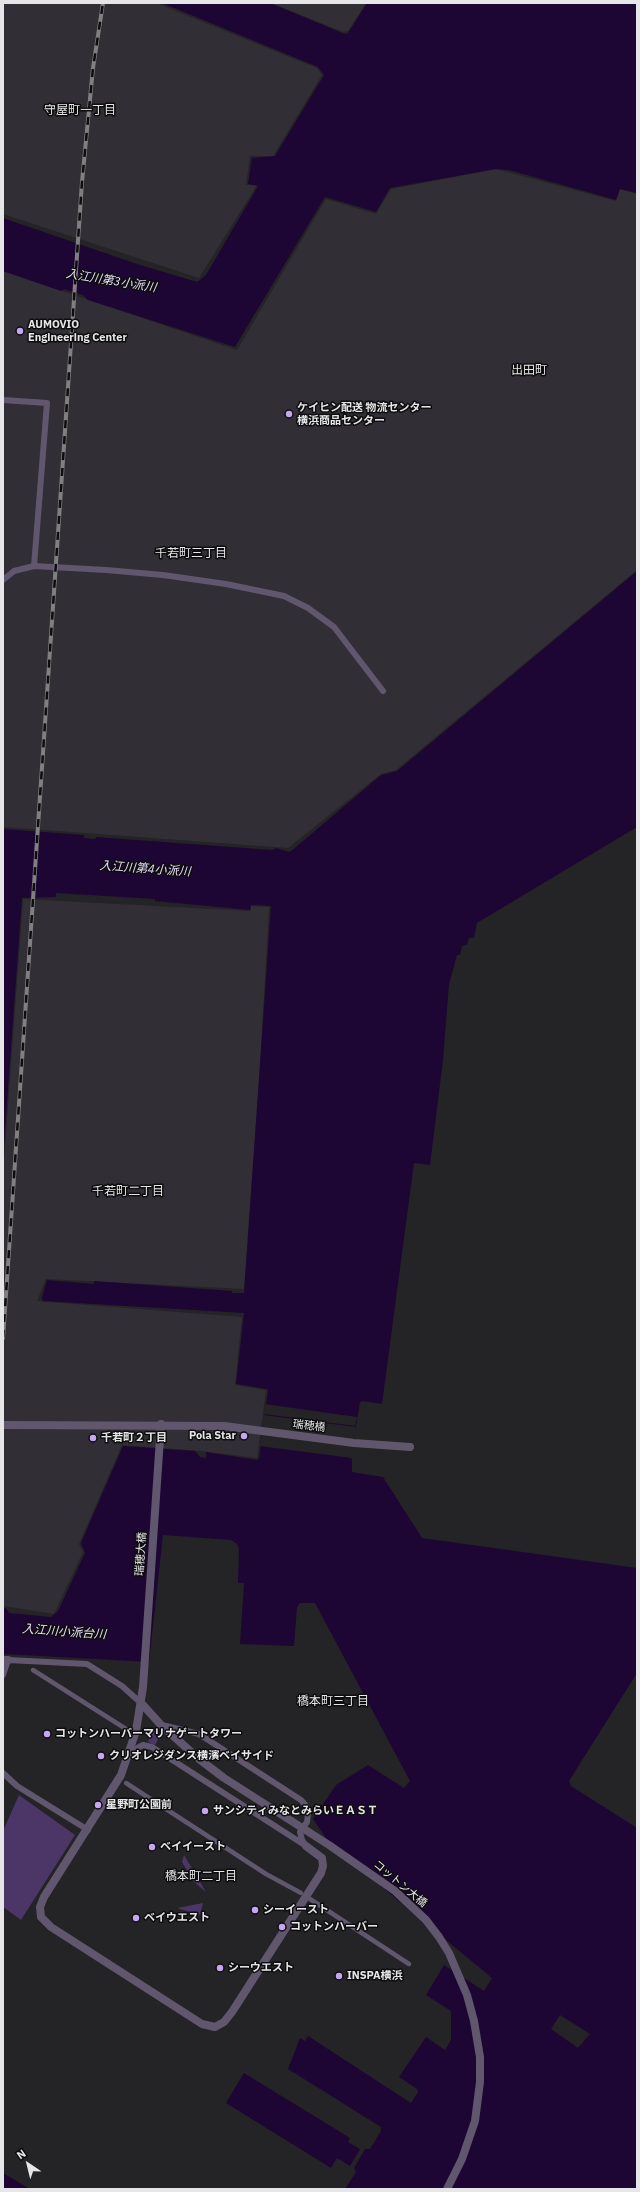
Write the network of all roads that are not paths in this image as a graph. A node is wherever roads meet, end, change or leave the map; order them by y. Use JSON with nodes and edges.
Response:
{"nodes":[{"id":1,"x":3,"y":400,"type":"edge"},
{"id":2,"x":34,"y":566,"type":"junction"},
{"id":3,"x":3,"y":580,"type":"edge"},
{"id":4,"x":383,"y":691,"type":"dead end"},
{"id":5,"x":161,"y":1424,"type":"junction"},
{"id":6,"x":3,"y":1425,"type":"edge"},
{"id":7,"x":410,"y":1447,"type":"dead end"},
{"id":8,"x":6,"y":1660,"type":"edge"},
{"id":9,"x":33,"y":1670,"type":"dead end"},
{"id":10,"x":3,"y":1675,"type":"edge"},
{"id":11,"x":142,"y":1704,"type":"junction"},
{"id":12,"x":161,"y":1725,"type":"junction"},
{"id":13,"x":126,"y":1728,"type":"dead end"},
{"id":14,"x":130,"y":1752,"type":"junction"},
{"id":15,"x":3,"y":1773,"type":"edge"},
{"id":16,"x":126,"y":1783,"type":"dead end"},
{"id":17,"x":88,"y":1830,"type":"junction"},
{"id":18,"x":300,"y":1832,"type":"junction"},
{"id":19,"x":286,"y":1833,"type":"junction"},
{"id":20,"x":306,"y":1846,"type":"junction"},
{"id":21,"x":301,"y":1893,"type":"dead end"},
{"id":22,"x":310,"y":1899,"type":"dead end"},
{"id":23,"x":409,"y":1964,"type":"dead end"},
{"id":24,"x":447,"y":2189,"type":"edge"}],
"edges":[{"from":1,"to":2,"type":"street"},
{"from":2,"to":3,"type":"street"},
{"from":2,"to":4,"type":"street"},
{"from":5,"to":6,"type":"street","name":"瑞穂橋"},
{"from":5,"to":7,"type":"street","name":"瑞穂橋"},
{"from":5,"to":11,"type":"street","name":"瑞穂大橋"},
{"from":8,"to":10,"type":"street"},
{"from":8,"to":11,"type":"street"},
{"from":9,"to":13,"type":"street"},
{"from":11,"to":12,"type":"street","name":"コットン大橋"},
{"from":11,"to":14,"type":"street","name":"瑞穂大橋"},
{"from":12,"to":18,"type":"street"},
{"from":12,"to":24,"type":"street","name":"コットン大橋"},
{"from":14,"to":17,"type":"street","name":"瑞穂大橋"},
{"from":14,"to":19,"type":"street"},
{"from":15,"to":17,"type":"street"},
{"from":16,"to":21,"type":"street"},
{"from":17,"to":20,"type":"street","name":"瑞穂大橋"},
{"from":18,"to":19,"type":"street"},
{"from":18,"to":20,"type":"street"},
{"from":19,"to":20,"type":"street"},
{"from":22,"to":23,"type":"street"}]}
